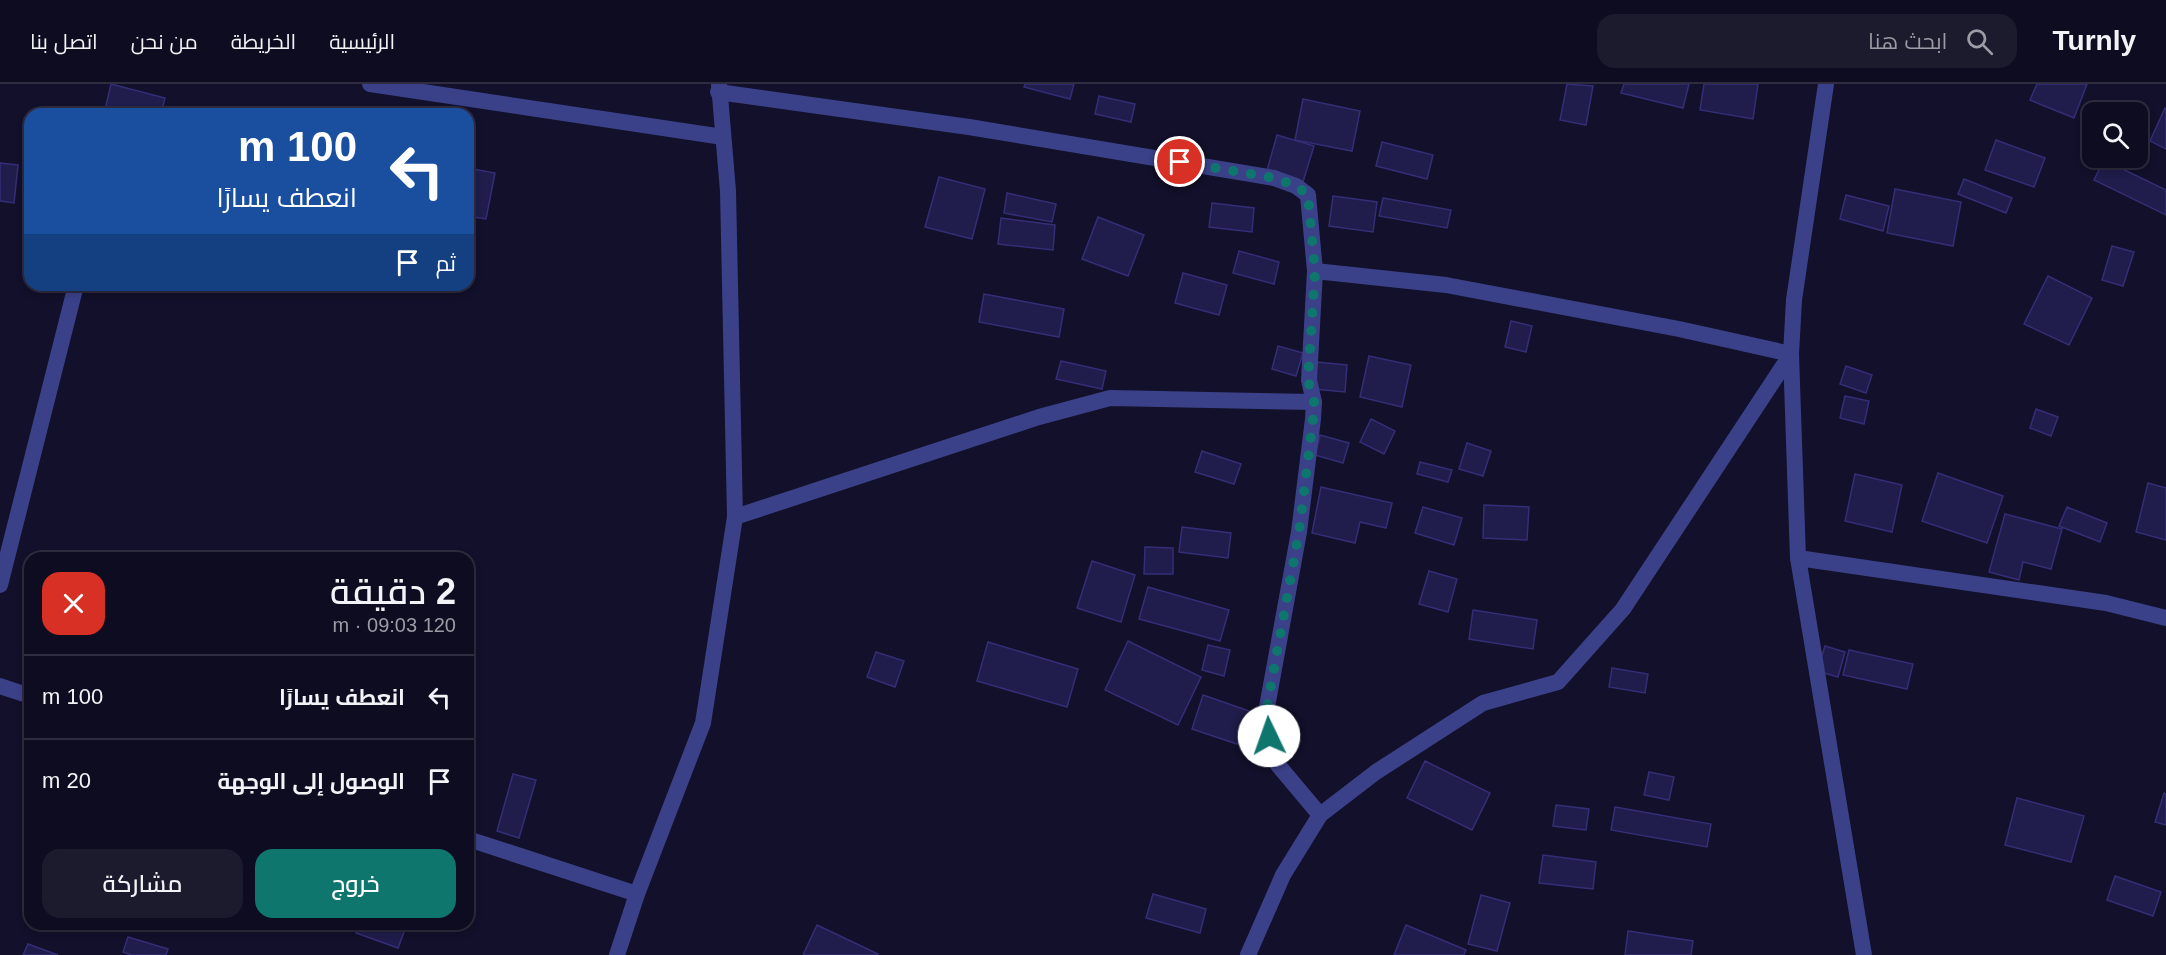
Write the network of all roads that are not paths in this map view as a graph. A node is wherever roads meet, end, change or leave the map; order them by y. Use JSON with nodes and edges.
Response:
{"nodes":[{"id":1,"x":370,"y":84,"type":"edge"},
{"id":2,"x":1826,"y":84,"type":"edge"},
{"id":3,"x":719,"y":88,"type":"edge"},
{"id":4,"x":723,"y":137,"type":"junction"},
{"id":5,"x":1315,"y":272,"type":"junction"},
{"id":6,"x":74,"y":291,"type":"edge"},
{"id":7,"x":1791,"y":354,"type":"junction"},
{"id":8,"x":1314,"y":402,"type":"junction"},
{"id":9,"x":735,"y":517,"type":"junction"},
{"id":10,"x":1798,"y":558,"type":"junction"},
{"id":11,"x":0,"y":585,"type":"edge"},
{"id":12,"x":2166,"y":618,"type":"edge"},
{"id":13,"x":0,"y":686,"type":"edge"},
{"id":14,"x":24,"y":694,"type":"edge"},
{"id":15,"x":1320,"y":815,"type":"junction"},
{"id":16,"x":474,"y":841,"type":"edge"},
{"id":17,"x":637,"y":894,"type":"junction"},
{"id":18,"x":617,"y":955,"type":"edge"},
{"id":19,"x":1248,"y":955,"type":"edge"},
{"id":20,"x":1864,"y":955,"type":"edge"}],
"edges":[{"from":1,"to":4,"type":"street"},
{"from":2,"to":7,"type":"street"},
{"from":3,"to":4,"type":"street"},
{"from":3,"to":5,"type":"street"},
{"from":4,"to":9,"type":"street"},
{"from":5,"to":7,"type":"street"},
{"from":5,"to":8,"type":"street"},
{"from":6,"to":11,"type":"street"},
{"from":7,"to":10,"type":"street"},
{"from":7,"to":15,"type":"street"},
{"from":8,"to":9,"type":"street"},
{"from":8,"to":15,"type":"street"},
{"from":9,"to":17,"type":"street"},
{"from":10,"to":12,"type":"street"},
{"from":10,"to":20,"type":"street"},
{"from":13,"to":14,"type":"street"},
{"from":15,"to":19,"type":"street"},
{"from":16,"to":17,"type":"street"},
{"from":17,"to":18,"type":"street"}]}
